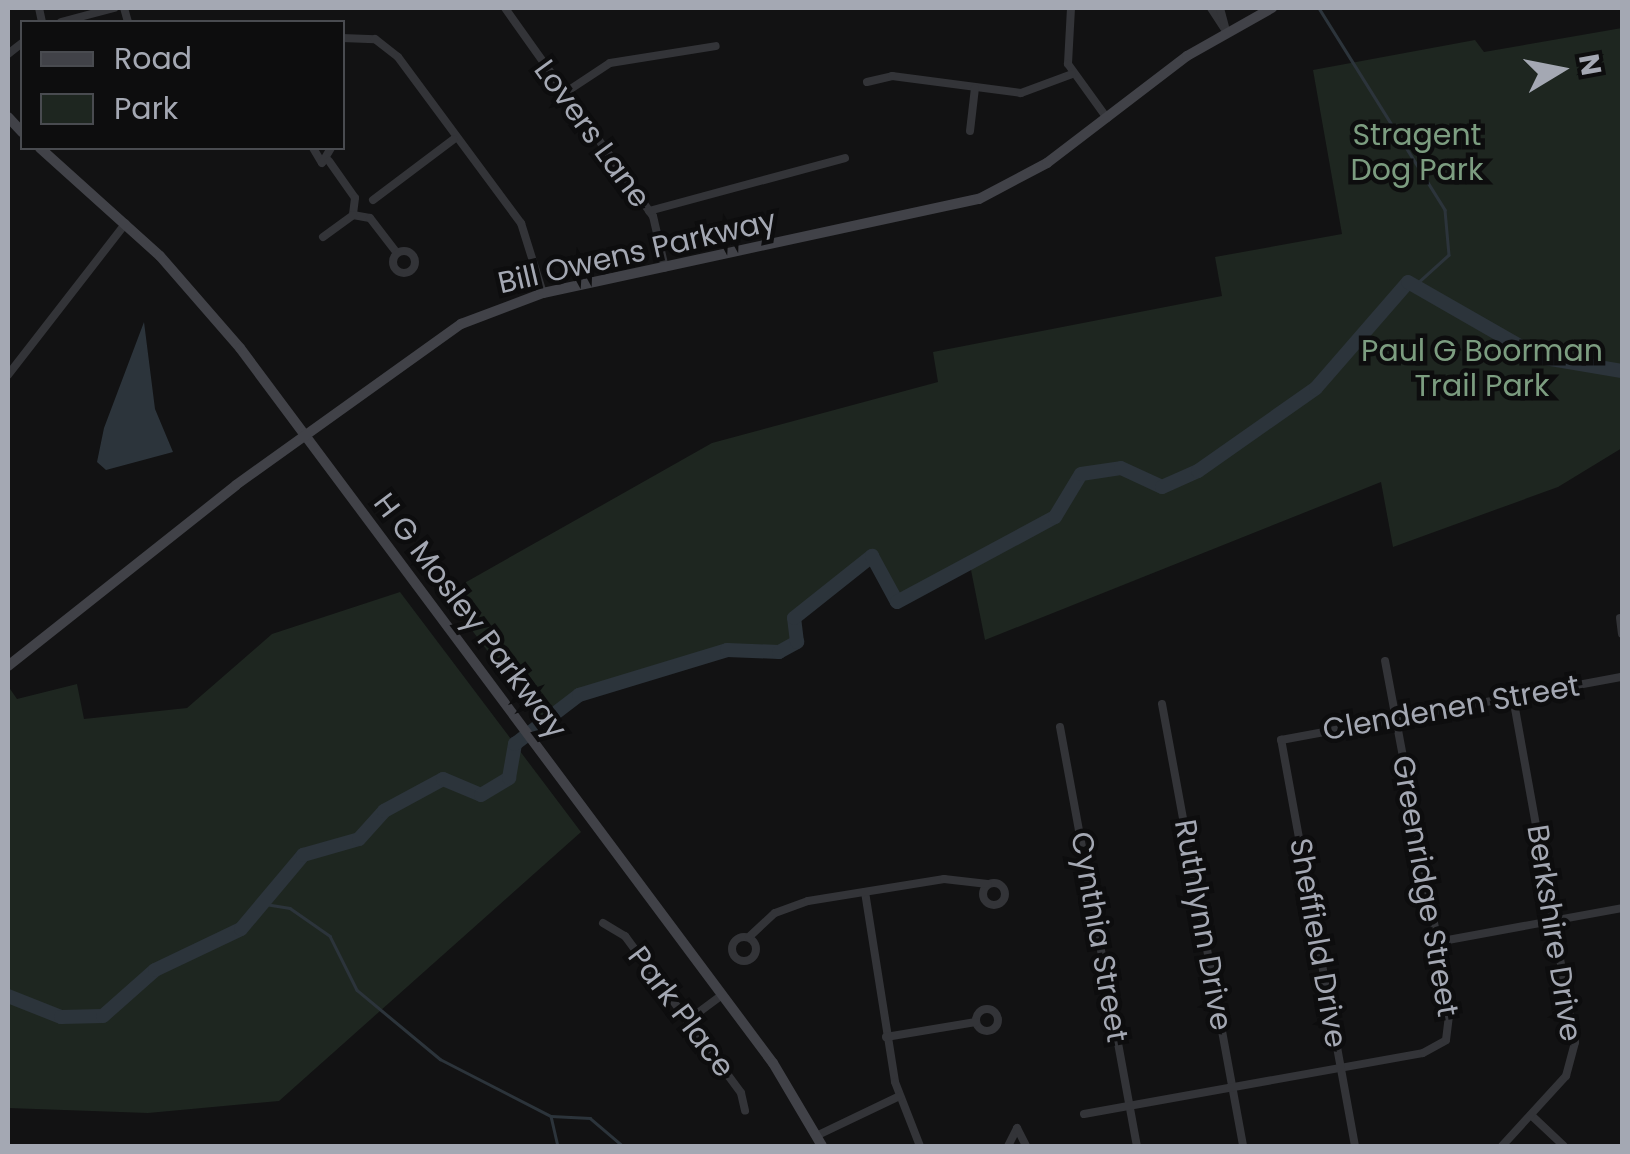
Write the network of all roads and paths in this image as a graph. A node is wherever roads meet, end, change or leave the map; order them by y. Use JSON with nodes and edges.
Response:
{"nodes":[{"id":1,"x":114,"y":8,"type":"edge"},
{"id":2,"x":505,"y":8,"type":"edge"},
{"id":3,"x":1071,"y":8,"type":"edge"},
{"id":4,"x":1211,"y":8,"type":"edge"},
{"id":5,"x":1220,"y":8,"type":"edge"},
{"id":6,"x":1272,"y":8,"type":"edge"},
{"id":7,"x":69,"y":20,"type":"edge"},
{"id":8,"x":1226,"y":31,"type":"junction"},
{"id":9,"x":345,"y":39,"type":"edge"},
{"id":10,"x":716,"y":46,"type":"dead end"},
{"id":11,"x":1072,"y":74,"type":"junction"},
{"id":12,"x":867,"y":82,"type":"dead end"},
{"id":13,"x":975,"y":88,"type":"junction"},
{"id":14,"x":564,"y":94,"type":"junction"},
{"id":15,"x":1107,"y":118,"type":"junction"},
{"id":16,"x":970,"y":131,"type":"dead end"},
{"id":17,"x":454,"y":140,"type":"junction"},
{"id":18,"x":42,"y":150,"type":"edge"},
{"id":19,"x":313,"y":150,"type":"edge"},
{"id":20,"x":331,"y":150,"type":"edge"},
{"id":21,"x":845,"y":158,"type":"dead end"},
{"id":22,"x":328,"y":161,"type":"junction"},
{"id":23,"x":355,"y":198,"type":"junction"},
{"id":24,"x":373,"y":200,"type":"junction"},
{"id":25,"x":649,"y":210,"type":"junction"},
{"id":26,"x":353,"y":215,"type":"junction"},
{"id":27,"x":370,"y":218,"type":"junction"},
{"id":28,"x":126,"y":223,"type":"junction"},
{"id":29,"x":323,"y":237,"type":"dead end"},
{"id":30,"x":397,"y":254,"type":"dead end"},
{"id":31,"x":664,"y":268,"type":"junction"},
{"id":32,"x":543,"y":293,"type":"junction"},
{"id":33,"x":8,"y":376,"type":"edge"},
{"id":34,"x":303,"y":434,"type":"junction"},
{"id":35,"x":1620,"y":618,"type":"dead end"},
{"id":36,"x":1622,"y":634,"type":"edge"},
{"id":37,"x":1386,"y":661,"type":"dead end"},
{"id":38,"x":8,"y":666,"type":"edge"},
{"id":39,"x":1622,"y":676,"type":"edge"},
{"id":40,"x":1513,"y":696,"type":"junction"},
{"id":41,"x":1162,"y":704,"type":"dead end"},
{"id":42,"x":1396,"y":717,"type":"junction"},
{"id":43,"x":1060,"y":727,"type":"dead end"},
{"id":44,"x":1280,"y":740,"type":"joint"},
{"id":45,"x":988,"y":884,"type":"dead end"},
{"id":46,"x":865,"y":892,"type":"junction"},
{"id":47,"x":1622,"y":908,"type":"edge"},
{"id":48,"x":1555,"y":920,"type":"junction"},
{"id":49,"x":603,"y":923,"type":"dead end"},
{"id":50,"x":748,"y":938,"type":"dead end"},
{"id":51,"x":1437,"y":942,"type":"junction"},
{"id":52,"x":722,"y":995,"type":"junction"},
{"id":53,"x":687,"y":1022,"type":"junction"},
{"id":54,"x":976,"y":1022,"type":"dead end"},
{"id":55,"x":886,"y":1037,"type":"junction"},
{"id":56,"x":1340,"y":1068,"type":"junction"},
{"id":57,"x":1233,"y":1088,"type":"junction"},
{"id":58,"x":900,"y":1096,"type":"junction"},
{"id":59,"x":1130,"y":1106,"type":"junction"},
{"id":60,"x":745,"y":1111,"type":"dead end"},
{"id":61,"x":1084,"y":1114,"type":"dead end"},
{"id":62,"x":1530,"y":1115,"type":"junction"},
{"id":63,"x":819,"y":1141,"type":"edge"},
{"id":64,"x":920,"y":1146,"type":"edge"},
{"id":65,"x":1006,"y":1146,"type":"edge"},
{"id":66,"x":1026,"y":1146,"type":"edge"},
{"id":67,"x":1137,"y":1146,"type":"edge"},
{"id":68,"x":1244,"y":1146,"type":"edge"},
{"id":69,"x":1355,"y":1146,"type":"edge"},
{"id":70,"x":1502,"y":1146,"type":"edge"},
{"id":71,"x":1564,"y":1146,"type":"edge"}],
"edges":[{"from":1,"to":7,"type":"street"},
{"from":2,"to":14,"type":"street","name":"Lovers Lane"},
{"from":3,"to":11,"type":"street"},
{"from":4,"to":8,"type":"street"},
{"from":5,"to":8,"type":"street"},
{"from":6,"to":8,"type":"main road","name":"Bill Owens Parkway"},
{"from":8,"to":15,"type":"main road","name":"Bill Owens Parkway"},
{"from":9,"to":17,"type":"street"},
{"from":10,"to":14,"type":"street"},
{"from":11,"to":13,"type":"street"},
{"from":11,"to":15,"type":"street"},
{"from":12,"to":13,"type":"street"},
{"from":13,"to":16,"type":"street"},
{"from":14,"to":25,"type":"street","name":"Lovers Lane"},
{"from":15,"to":31,"type":"main road","name":"Bill Owens Parkway"},
{"from":17,"to":24,"type":"street"},
{"from":17,"to":32,"type":"street"},
{"from":18,"to":28,"type":"main road","name":"H G Mosley Parkway"},
{"from":19,"to":22,"type":"street"},
{"from":20,"to":22,"type":"street"},
{"from":21,"to":25,"type":"street"},
{"from":22,"to":23,"type":"street"},
{"from":23,"to":24,"type":"street"},
{"from":23,"to":26,"type":"street"},
{"from":24,"to":27,"type":"street"},
{"from":25,"to":31,"type":"street","name":"Lovers Lane"},
{"from":26,"to":27,"type":"street"},
{"from":26,"to":29,"type":"street"},
{"from":27,"to":30,"type":"street"},
{"from":28,"to":33,"type":"street"},
{"from":28,"to":34,"type":"main road","name":"H G Mosley Parkway"},
{"from":31,"to":32,"type":"main road","name":"Bill Owens Parkway"},
{"from":32,"to":34,"type":"main road","name":"Bill Owens Parkway"},
{"from":34,"to":38,"type":"main road","name":"Bill Owens Parkway"},
{"from":34,"to":52,"type":"main road","name":"H G Mosley Parkway"},
{"from":35,"to":36,"type":"street"},
{"from":37,"to":42,"type":"street","name":"Greenridge Street"},
{"from":39,"to":40,"type":"street","name":"Clendenen Street"},
{"from":40,"to":42,"type":"street","name":"Clendenen Street"},
{"from":40,"to":48,"type":"street","name":"Berkshire Drive"},
{"from":41,"to":57,"type":"street","name":"Ruthlynn Drive"},
{"from":42,"to":44,"type":"street","name":"Clendenen Street"},
{"from":42,"to":51,"type":"street","name":"Greenridge Street"},
{"from":43,"to":59,"type":"street","name":"Cynthia Street"},
{"from":44,"to":56,"type":"street","name":"Sheffield Drive"},
{"from":45,"to":46,"type":"street"},
{"from":46,"to":50,"type":"street"},
{"from":46,"to":55,"type":"street"},
{"from":47,"to":48,"type":"street"},
{"from":48,"to":51,"type":"street"},
{"from":48,"to":62,"type":"street","name":"Berkshire Drive"},
{"from":49,"to":53,"type":"street","name":"Park Place"},
{"from":51,"to":56,"type":"street","name":"Greenridge Street"},
{"from":52,"to":53,"type":"street"},
{"from":52,"to":63,"type":"main road","name":"H G Mosley Parkway"},
{"from":53,"to":60,"type":"street","name":"Park Place"},
{"from":54,"to":55,"type":"street"},
{"from":55,"to":58,"type":"street"},
{"from":56,"to":57,"type":"street","name":"Greenridge Street"},
{"from":56,"to":69,"type":"street","name":"Sheffield Drive"},
{"from":57,"to":59,"type":"street","name":"Greenridge Street"},
{"from":57,"to":68,"type":"street","name":"Ruthlynn Drive"},
{"from":58,"to":63,"type":"street"},
{"from":58,"to":64,"type":"street"},
{"from":59,"to":61,"type":"street","name":"Greenridge Street"},
{"from":59,"to":67,"type":"street","name":"Cynthia Street"},
{"from":62,"to":70,"type":"street","name":"Berkshire Drive"},
{"from":62,"to":71,"type":"street"},
{"from":65,"to":66,"type":"street"}]}
